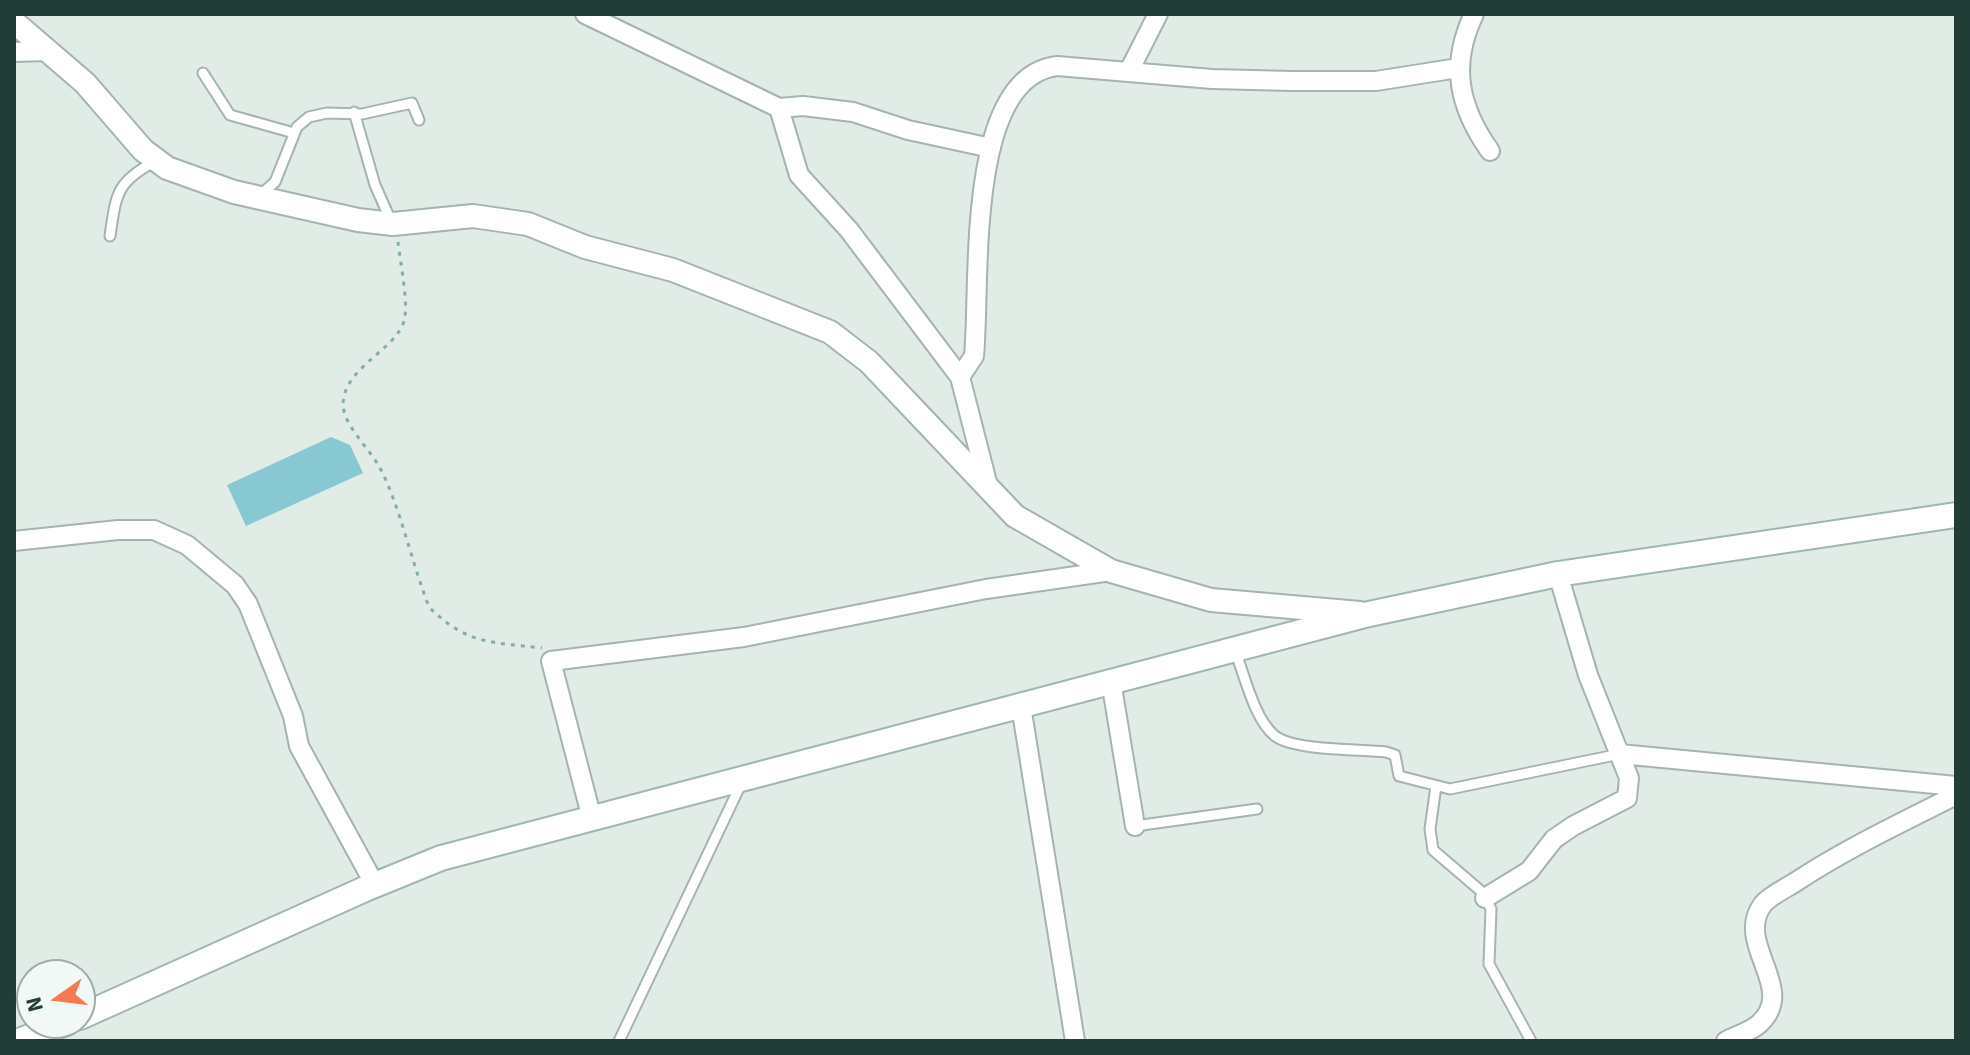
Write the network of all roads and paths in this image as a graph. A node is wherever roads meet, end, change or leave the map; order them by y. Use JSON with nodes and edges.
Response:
{"nodes":[{"id":1,"x":585,"y":14,"type":"edge"},
{"id":2,"x":1158,"y":14,"type":"edge"},
{"id":3,"x":1474,"y":14,"type":"edge"},
{"id":4,"x":14,"y":22,"type":"edge"},
{"id":5,"x":49,"y":51,"type":"junction"},
{"id":6,"x":14,"y":52,"type":"edge"},
{"id":7,"x":1458,"y":68,"type":"junction"},
{"id":8,"x":1129,"y":71,"type":"junction"},
{"id":9,"x":203,"y":73,"type":"dead end"},
{"id":10,"x":779,"y":108,"type":"junction"},
{"id":11,"x":354,"y":112,"type":"junction"},
{"id":12,"x":419,"y":120,"type":"dead end"},
{"id":13,"x":294,"y":133,"type":"junction"},
{"id":14,"x":991,"y":148,"type":"junction"},
{"id":15,"x":1490,"y":151,"type":"dead end"},
{"id":16,"x":157,"y":160,"type":"junction"},
{"id":17,"x":257,"y":198,"type":"junction"},
{"id":18,"x":393,"y":224,"type":"junction"},
{"id":19,"x":110,"y":236,"type":"dead end"},
{"id":20,"x":960,"y":377,"type":"junction"},
{"id":21,"x":989,"y":491,"type":"junction"},
{"id":22,"x":1954,"y":521,"type":"edge"},
{"id":23,"x":14,"y":541,"type":"edge"},
{"id":24,"x":1111,"y":571,"type":"junction"},
{"id":25,"x":1558,"y":574,"type":"junction"},
{"id":26,"x":1369,"y":614,"type":"junction"},
{"id":27,"x":1234,"y":648,"type":"junction"},
{"id":28,"x":551,"y":661,"type":"junction"},
{"id":29,"x":1111,"y":681,"type":"junction"},
{"id":30,"x":1021,"y":706,"type":"junction"},
{"id":31,"x":1620,"y":754,"type":"junction"},
{"id":32,"x":745,"y":777,"type":"junction"},
{"id":33,"x":1436,"y":786,"type":"junction"},
{"id":34,"x":1956,"y":786,"type":"edge"},
{"id":35,"x":1956,"y":795,"type":"edge"},
{"id":36,"x":1257,"y":809,"type":"dead end"},
{"id":37,"x":592,"y":819,"type":"junction"},
{"id":38,"x":1135,"y":826,"type":"joint"},
{"id":39,"x":375,"y":885,"type":"junction"},
{"id":40,"x":1485,"y":898,"type":"junction"},
{"id":41,"x":96,"y":1010,"type":"edge"},
{"id":42,"x":619,"y":1041,"type":"edge"},
{"id":43,"x":1075,"y":1041,"type":"edge"},
{"id":44,"x":1531,"y":1041,"type":"edge"},
{"id":45,"x":1726,"y":1041,"type":"edge"}],
"edges":[{"from":1,"to":10,"type":"street"},
{"from":2,"to":8,"type":"street"},
{"from":3,"to":7,"type":"street"},
{"from":4,"to":5,"type":"street"},
{"from":5,"to":6,"type":"street"},
{"from":5,"to":16,"type":"street"},
{"from":7,"to":8,"type":"street"},
{"from":7,"to":15,"type":"street"},
{"from":8,"to":14,"type":"street"},
{"from":9,"to":13,"type":"lane"},
{"from":10,"to":14,"type":"street"},
{"from":10,"to":20,"type":"street"},
{"from":11,"to":12,"type":"lane"},
{"from":11,"to":13,"type":"lane"},
{"from":11,"to":18,"type":"lane"},
{"from":13,"to":17,"type":"lane"},
{"from":14,"to":20,"type":"street"},
{"from":16,"to":17,"type":"street"},
{"from":16,"to":19,"type":"lane"},
{"from":17,"to":18,"type":"street"},
{"from":18,"to":21,"type":"street"},
{"from":18,"to":28,"type":"path"},
{"from":20,"to":21,"type":"street"},
{"from":21,"to":24,"type":"street"},
{"from":22,"to":25,"type":"main road"},
{"from":23,"to":39,"type":"street"},
{"from":24,"to":26,"type":"street"},
{"from":24,"to":28,"type":"street"},
{"from":25,"to":26,"type":"main road"},
{"from":25,"to":31,"type":"street"},
{"from":26,"to":27,"type":"main road"},
{"from":27,"to":29,"type":"main road"},
{"from":27,"to":33,"type":"lane"},
{"from":28,"to":37,"type":"street"},
{"from":29,"to":30,"type":"main road"},
{"from":29,"to":38,"type":"street"},
{"from":30,"to":32,"type":"main road"},
{"from":30,"to":43,"type":"street"},
{"from":31,"to":33,"type":"lane"},
{"from":31,"to":34,"type":"street"},
{"from":31,"to":40,"type":"street"},
{"from":32,"to":37,"type":"main road"},
{"from":32,"to":42,"type":"lane"},
{"from":33,"to":40,"type":"lane"},
{"from":35,"to":45,"type":"street"},
{"from":36,"to":38,"type":"lane"},
{"from":37,"to":39,"type":"main road"},
{"from":39,"to":41,"type":"main road"},
{"from":40,"to":44,"type":"lane"}]}
